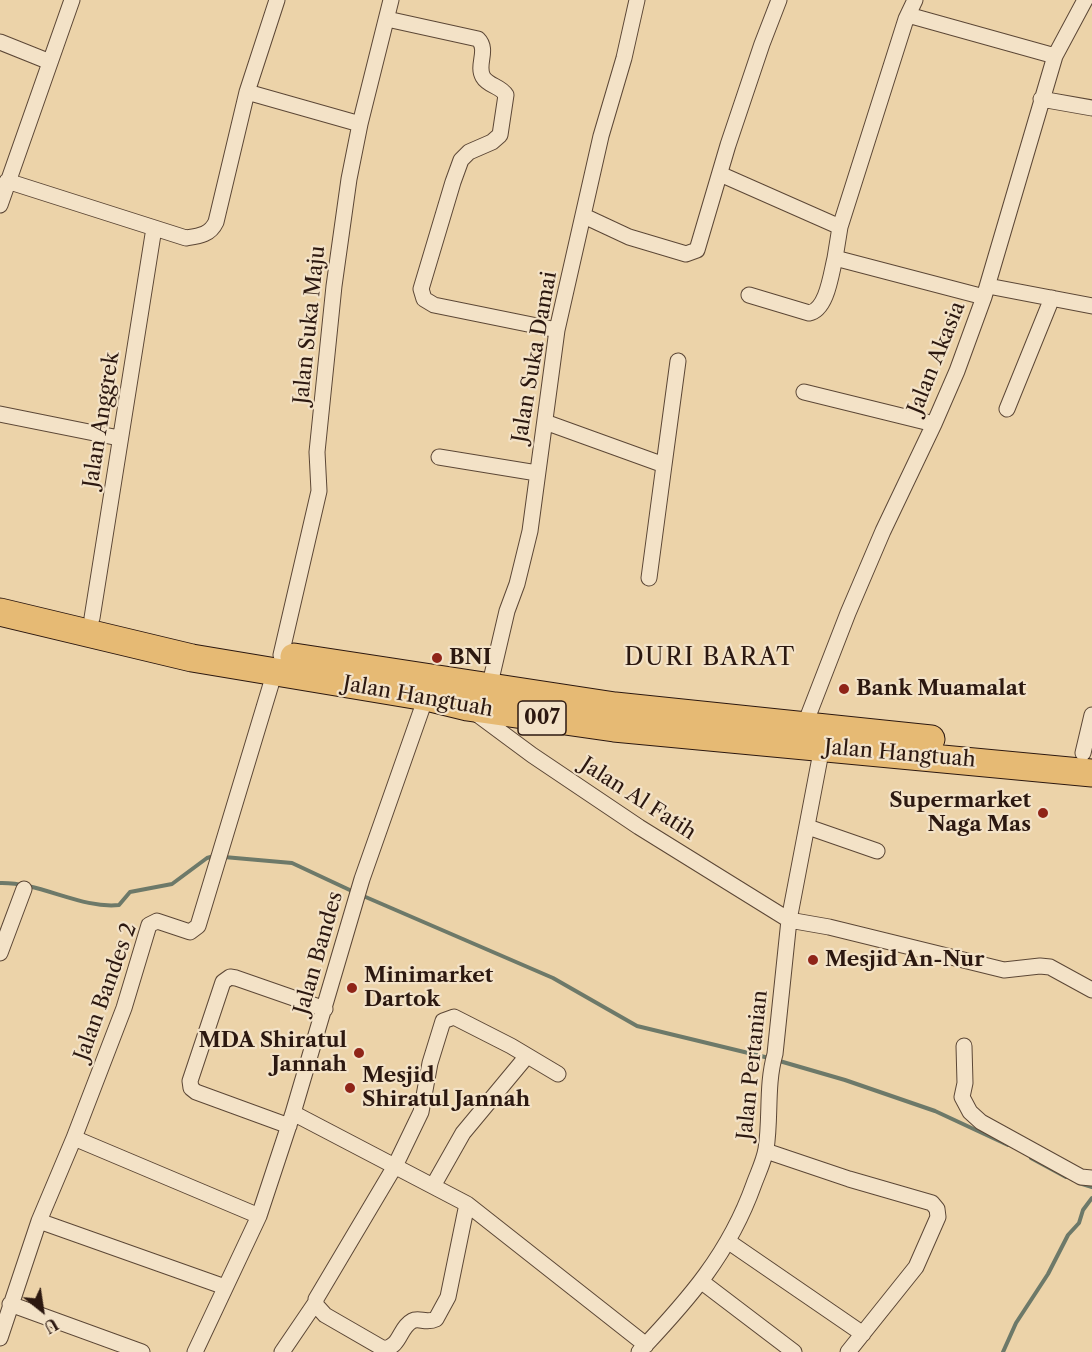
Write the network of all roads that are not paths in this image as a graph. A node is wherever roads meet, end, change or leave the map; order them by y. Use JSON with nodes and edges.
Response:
{"nodes":[{"id":1,"x":72,"y":0,"type":"edge"},
{"id":2,"x":277,"y":0,"type":"edge"},
{"id":3,"x":391,"y":0,"type":"edge"},
{"id":4,"x":637,"y":0,"type":"edge"},
{"id":5,"x":779,"y":0,"type":"edge"},
{"id":6,"x":915,"y":0,"type":"edge"},
{"id":7,"x":1084,"y":0,"type":"edge"},
{"id":8,"x":908,"y":15,"type":"junction"},
{"id":9,"x":387,"y":19,"type":"junction"},
{"id":10,"x":0,"y":42,"type":"edge"},
{"id":11,"x":1055,"y":56,"type":"junction"},
{"id":12,"x":50,"y":62,"type":"junction"},
{"id":13,"x":247,"y":92,"type":"junction"},
{"id":14,"x":1041,"y":99,"type":"junction"},
{"id":15,"x":1092,"y":108,"type":"edge"},
{"id":16,"x":360,"y":124,"type":"junction"},
{"id":17,"x":720,"y":174,"type":"junction"},
{"id":18,"x":7,"y":181,"type":"junction"},
{"id":19,"x":0,"y":205,"type":"edge"},
{"id":20,"x":585,"y":216,"type":"junction"},
{"id":21,"x":840,"y":226,"type":"junction"},
{"id":22,"x":154,"y":228,"type":"junction"},
{"id":23,"x":835,"y":258,"type":"junction"},
{"id":24,"x":986,"y":291,"type":"junction"},
{"id":25,"x":749,"y":295,"type":"dead end"},
{"id":26,"x":1052,"y":298,"type":"junction"},
{"id":27,"x":1092,"y":306,"type":"edge"},
{"id":28,"x":557,"y":330,"type":"junction"},
{"id":29,"x":678,"y":361,"type":"dead end"},
{"id":30,"x":804,"y":392,"type":"dead end"},
{"id":31,"x":1007,"y":409,"type":"dead end"},
{"id":32,"x":0,"y":414,"type":"edge"},
{"id":33,"x":545,"y":422,"type":"junction"},
{"id":34,"x":934,"y":424,"type":"junction"},
{"id":35,"x":119,"y":438,"type":"junction"},
{"id":36,"x":439,"y":457,"type":"dead end"},
{"id":37,"x":664,"y":465,"type":"junction"},
{"id":38,"x":537,"y":473,"type":"junction"},
{"id":39,"x":649,"y":578,"type":"dead end"},
{"id":40,"x":0,"y":594,"type":"edge"},
{"id":41,"x":0,"y":612,"type":"edge"},
{"id":42,"x":92,"y":618,"type":"junction"},
{"id":43,"x":278,"y":663,"type":"junction"},
{"id":44,"x":342,"y":673,"type":"junction"},
{"id":45,"x":489,"y":688,"type":"junction"},
{"id":46,"x":426,"y":697,"type":"junction"},
{"id":47,"x":467,"y":707,"type":"junction"},
{"id":48,"x":1092,"y":715,"type":"edge"},
{"id":49,"x":806,"y":724,"type":"junction"},
{"id":50,"x":822,"y":747,"type":"junction"},
{"id":51,"x":1089,"y":760,"type":"edge"},
{"id":52,"x":808,"y":827,"type":"junction"},
{"id":53,"x":877,"y":851,"type":"dead end"},
{"id":54,"x":24,"y":889,"type":"dead end"},
{"id":55,"x":789,"y":920,"type":"junction"},
{"id":56,"x":0,"y":953,"type":"edge"},
{"id":57,"x":1092,"y":990,"type":"edge"},
{"id":58,"x":324,"y":1009,"type":"junction"},
{"id":59,"x":963,"y":1046,"type":"dead end"},
{"id":60,"x":527,"y":1056,"type":"junction"},
{"id":61,"x":558,"y":1074,"type":"dead end"},
{"id":62,"x":291,"y":1119,"type":"junction"},
{"id":63,"x":74,"y":1138,"type":"junction"},
{"id":64,"x":766,"y":1151,"type":"junction"},
{"id":65,"x":395,"y":1166,"type":"junction"},
{"id":66,"x":1092,"y":1178,"type":"edge"},
{"id":67,"x":433,"y":1186,"type":"junction"},
{"id":68,"x":467,"y":1204,"type":"junction"},
{"id":69,"x":259,"y":1216,"type":"junction"},
{"id":70,"x":39,"y":1221,"type":"junction"},
{"id":71,"x":729,"y":1242,"type":"junction"},
{"id":72,"x":702,"y":1281,"type":"junction"},
{"id":73,"x":225,"y":1287,"type":"junction"},
{"id":74,"x":316,"y":1302,"type":"junction"},
{"id":75,"x":10,"y":1304,"type":"junction"},
{"id":76,"x":863,"y":1334,"type":"junction"},
{"id":77,"x":0,"y":1338,"type":"edge"},
{"id":78,"x":642,"y":1348,"type":"edge"},
{"id":79,"x":142,"y":1352,"type":"edge"},
{"id":80,"x":195,"y":1352,"type":"edge"},
{"id":81,"x":282,"y":1352,"type":"edge"},
{"id":82,"x":794,"y":1352,"type":"edge"},
{"id":83,"x":848,"y":1352,"type":"edge"}],
"edges":[{"from":1,"to":12,"type":"street"},
{"from":2,"to":13,"type":"street"},
{"from":3,"to":9,"type":"street","name":"Jalan Suka Maju"},
{"from":4,"to":20,"type":"street","name":"Jalan Suka Damai"},
{"from":5,"to":17,"type":"street"},
{"from":6,"to":8,"type":"street"},
{"from":7,"to":11,"type":"street","name":"Jalan Akasia"},
{"from":8,"to":11,"type":"street"},
{"from":8,"to":21,"type":"street"},
{"from":9,"to":16,"type":"street","name":"Jalan Suka Maju"},
{"from":9,"to":28,"type":"street"},
{"from":10,"to":12,"type":"street"},
{"from":11,"to":14,"type":"street","name":"Jalan Akasia"},
{"from":12,"to":18,"type":"street"},
{"from":13,"to":16,"type":"street"},
{"from":13,"to":22,"type":"street"},
{"from":14,"to":15,"type":"street"},
{"from":14,"to":24,"type":"street","name":"Jalan Akasia"},
{"from":16,"to":43,"type":"street","name":"Jalan Suka Maju"},
{"from":17,"to":20,"type":"street"},
{"from":17,"to":21,"type":"street"},
{"from":18,"to":19,"type":"street"},
{"from":18,"to":22,"type":"street"},
{"from":20,"to":28,"type":"street","name":"Jalan Suka Damai"},
{"from":21,"to":23,"type":"street"},
{"from":22,"to":35,"type":"street","name":"Jalan Anggrek"},
{"from":23,"to":24,"type":"street"},
{"from":23,"to":25,"type":"street"},
{"from":24,"to":26,"type":"street"},
{"from":24,"to":34,"type":"street","name":"Jalan Akasia"},
{"from":26,"to":27,"type":"street"},
{"from":26,"to":31,"type":"street"},
{"from":28,"to":33,"type":"street","name":"Jalan Suka Damai"},
{"from":29,"to":37,"type":"street"},
{"from":30,"to":34,"type":"street"},
{"from":32,"to":35,"type":"street"},
{"from":33,"to":37,"type":"street"},
{"from":33,"to":38,"type":"street","name":"Jalan Suka Damai"},
{"from":34,"to":49,"type":"street","name":"Jalan Akasia"},
{"from":35,"to":42,"type":"street","name":"Jalan Anggrek"},
{"from":36,"to":38,"type":"street"},
{"from":37,"to":39,"type":"street"},
{"from":38,"to":45,"type":"street","name":"Jalan Suka Damai"},
{"from":40,"to":42,"type":"highway","name":"Jalan Hangtuah","number":"007"},
{"from":41,"to":43,"type":"highway","name":"Jalan Hangtuah","number":"007"},
{"from":42,"to":43,"type":"highway","name":"Jalan Hangtuah","number":"007"},
{"from":43,"to":44,"type":"highway","name":"Jalan Hangtuah","number":"007"},
{"from":43,"to":63,"type":"street","name":"Jalan Bandes 2"},
{"from":44,"to":45,"type":"highway","name":"Jalan Hangtuah","number":"007"},
{"from":44,"to":46,"type":"highway","name":"Jalan Hangtuah","number":"007"},
{"from":45,"to":49,"type":"highway","name":"Jalan Hangtuah","number":"007"},
{"from":46,"to":47,"type":"highway","name":"Jalan Hangtuah","number":"007"},
{"from":46,"to":58,"type":"street","name":"Jalan Bandes"},
{"from":47,"to":50,"type":"highway","name":"Jalan Hangtuah","number":"007"},
{"from":47,"to":55,"type":"street","name":"Jalan Al Fatih"},
{"from":48,"to":51,"type":"street"},
{"from":49,"to":51,"type":"highway","name":"Jalan Hangtuah","number":"007"},
{"from":50,"to":51,"type":"highway","name":"Jalan Hangtuah","number":"007"},
{"from":50,"to":52,"type":"street","name":"Jalan Pertanian"},
{"from":52,"to":53,"type":"street"},
{"from":52,"to":55,"type":"street","name":"Jalan Pertanian"},
{"from":54,"to":56,"type":"street"},
{"from":55,"to":57,"type":"street"},
{"from":55,"to":64,"type":"street","name":"Jalan Pertanian"},
{"from":58,"to":62,"type":"street","name":"Jalan Bandes"},
{"from":58,"to":62,"type":"street"},
{"from":59,"to":66,"type":"street"},
{"from":60,"to":61,"type":"street"},
{"from":60,"to":65,"type":"street"},
{"from":60,"to":67,"type":"street"},
{"from":62,"to":65,"type":"street"},
{"from":62,"to":69,"type":"street","name":"Jalan Bandes"},
{"from":63,"to":69,"type":"street"},
{"from":63,"to":70,"type":"street","name":"Jalan Bandes 2"},
{"from":64,"to":71,"type":"street","name":"Jalan Pertanian"},
{"from":64,"to":76,"type":"street"},
{"from":65,"to":67,"type":"street"},
{"from":65,"to":74,"type":"street"},
{"from":67,"to":68,"type":"street"},
{"from":68,"to":74,"type":"street"},
{"from":68,"to":78,"type":"street"},
{"from":69,"to":73,"type":"street","name":"Jalan Bandes"},
{"from":70,"to":73,"type":"street"},
{"from":70,"to":75,"type":"street","name":"Jalan Bandes 2"},
{"from":71,"to":72,"type":"street","name":"Jalan Pertanian"},
{"from":71,"to":76,"type":"street"},
{"from":72,"to":78,"type":"street","name":"Jalan Pertanian"},
{"from":72,"to":82,"type":"street"},
{"from":73,"to":80,"type":"street","name":"Jalan Bandes"},
{"from":74,"to":81,"type":"street"},
{"from":75,"to":77,"type":"street","name":"Jalan Bandes 2"},
{"from":75,"to":79,"type":"street"},
{"from":76,"to":83,"type":"street"}]}
